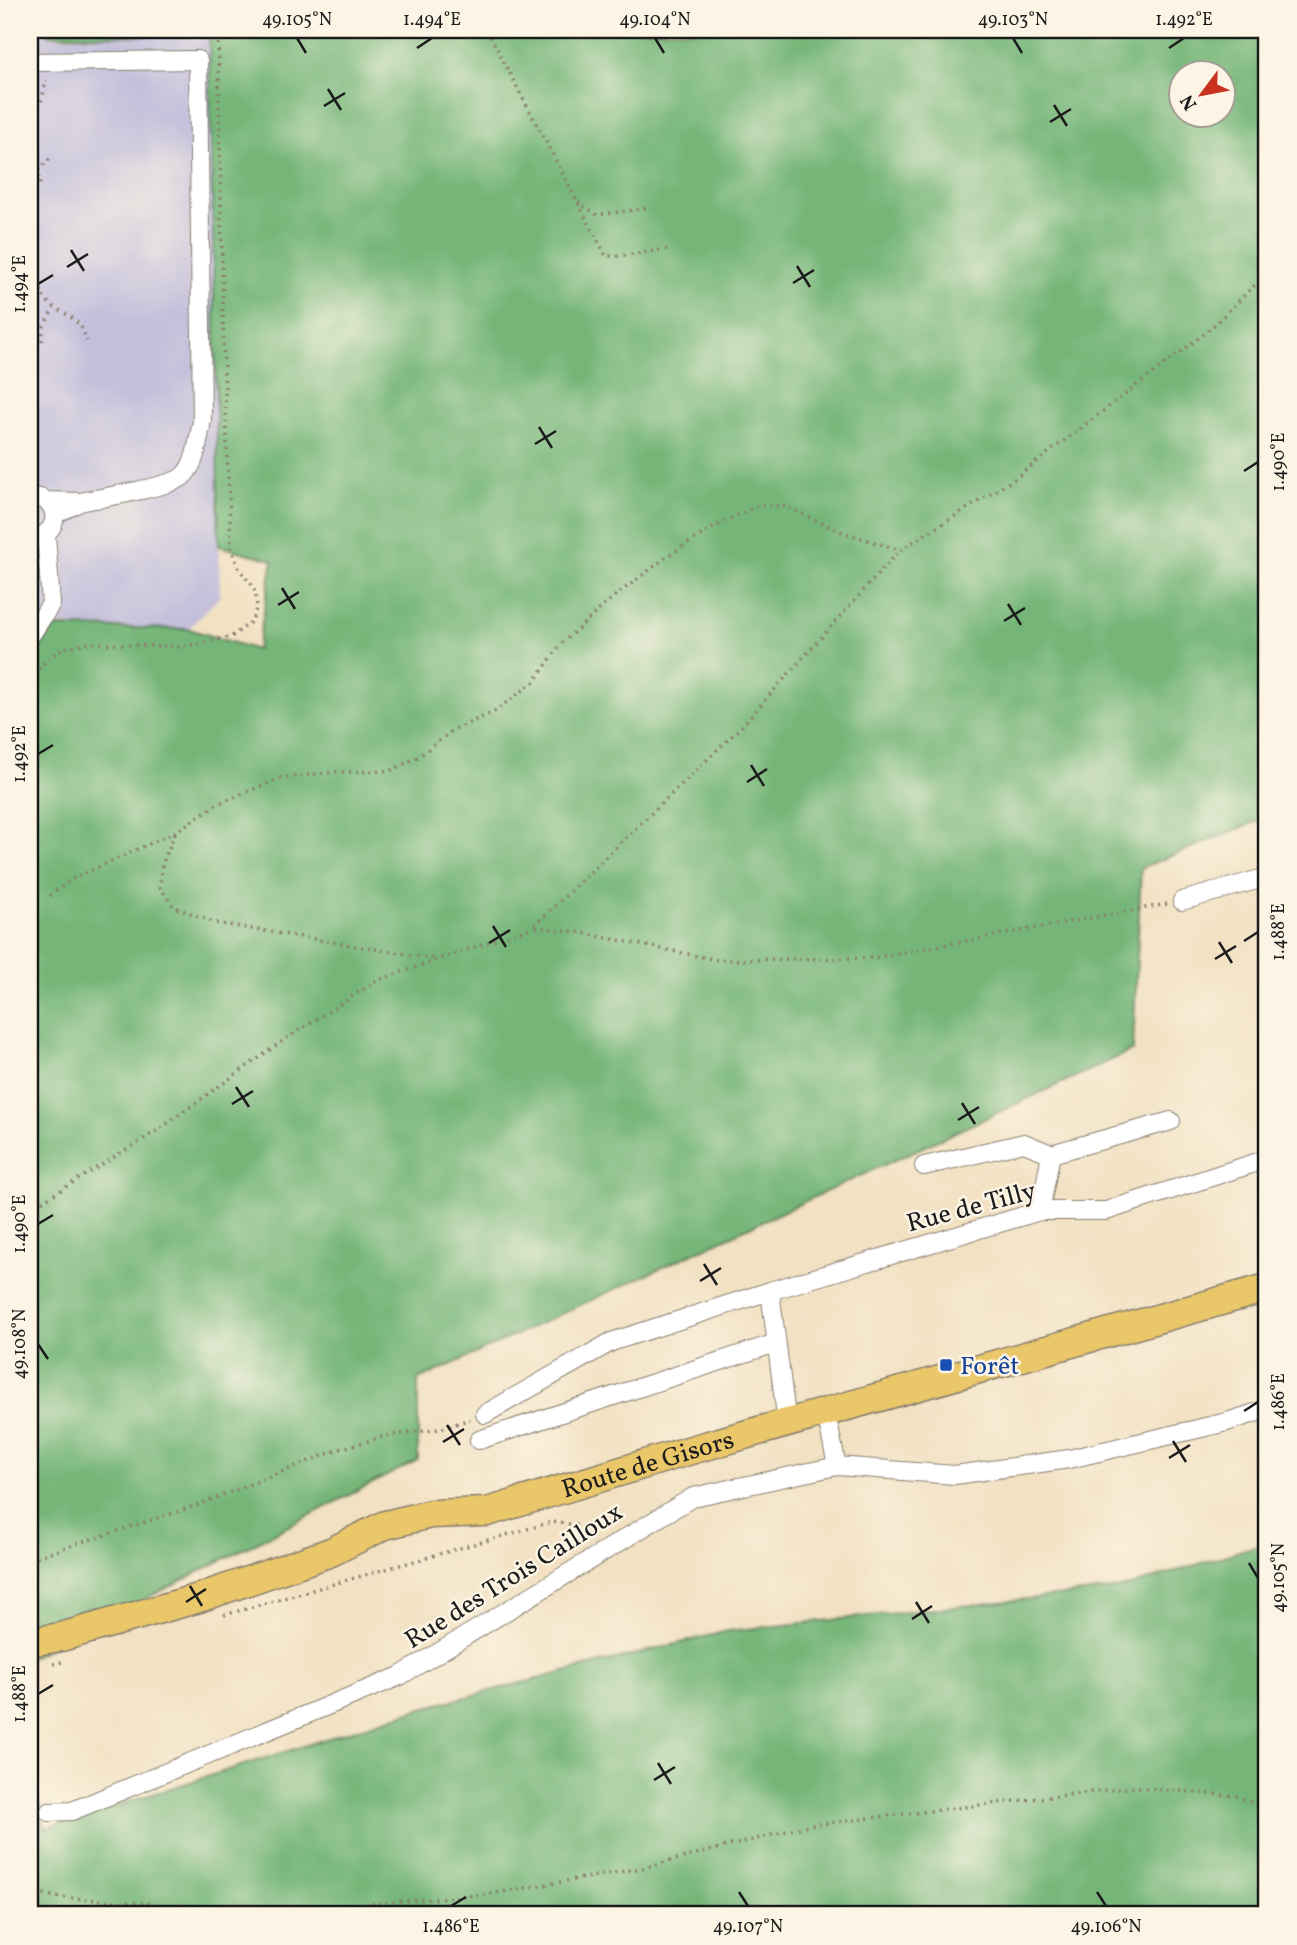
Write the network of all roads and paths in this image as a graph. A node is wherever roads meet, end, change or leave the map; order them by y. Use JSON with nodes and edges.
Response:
{"nodes":[{"id":1,"x":487,"y":30,"type":"edge"},
{"id":2,"x":50,"y":61,"type":"junction"},
{"id":3,"x":30,"y":62,"type":"edge"},
{"id":4,"x":30,"y":119,"type":"edge"},
{"id":5,"x":53,"y":156,"type":"dead end"},
{"id":6,"x":30,"y":167,"type":"edge"},
{"id":7,"x":38,"y":170,"type":"junction"},
{"id":8,"x":40,"y":187,"type":"dead end"},
{"id":9,"x":576,"y":200,"type":"junction"},
{"id":10,"x":647,"y":208,"type":"dead end"},
{"id":11,"x":669,"y":249,"type":"dead end"},
{"id":12,"x":1267,"y":273,"type":"edge"},
{"id":13,"x":39,"y":283,"type":"dead end"},
{"id":14,"x":54,"y":309,"type":"junction"},
{"id":15,"x":41,"y":341,"type":"dead end"},
{"id":16,"x":87,"y":341,"type":"dead end"},
{"id":17,"x":44,"y":504,"type":"edge"},
{"id":18,"x":38,"y":535,"type":"edge"},
{"id":19,"x":900,"y":550,"type":"junction"},
{"id":20,"x":30,"y":636,"type":"edge"},
{"id":21,"x":175,"y":832,"type":"junction"},
{"id":22,"x":1267,"y":877,"type":"edge"},
{"id":23,"x":50,"y":896,"type":"dead end"},
{"id":24,"x":1182,"y":901,"type":"joint"},
{"id":25,"x":533,"y":927,"type":"junction"},
{"id":26,"x":438,"y":960,"type":"junction"},
{"id":27,"x":1171,"y":1121,"type":"dead end"},
{"id":28,"x":1051,"y":1154,"type":"junction"},
{"id":29,"x":1267,"y":1159,"type":"edge"},
{"id":30,"x":924,"y":1166,"type":"dead end"},
{"id":31,"x":30,"y":1209,"type":"edge"},
{"id":32,"x":1040,"y":1211,"type":"junction"},
{"id":33,"x":1267,"y":1288,"type":"edge"},
{"id":34,"x":769,"y":1291,"type":"junction"},
{"id":35,"x":776,"y":1343,"type":"junction"},
{"id":36,"x":1267,"y":1409,"type":"edge"},
{"id":37,"x":826,"y":1413,"type":"junction"},
{"id":38,"x":485,"y":1414,"type":"joint"},
{"id":39,"x":787,"y":1424,"type":"junction"},
{"id":40,"x":479,"y":1440,"type":"dead end"},
{"id":41,"x":837,"y":1466,"type":"junction"},
{"id":42,"x":614,"y":1529,"type":"dead end"},
{"id":43,"x":30,"y":1559,"type":"edge"},
{"id":44,"x":224,"y":1616,"type":"dead end"},
{"id":45,"x":30,"y":1642,"type":"edge"},
{"id":46,"x":66,"y":1661,"type":"dead end"},
{"id":47,"x":53,"y":1664,"type":"dead end"},
{"id":48,"x":1267,"y":1808,"type":"edge"},
{"id":49,"x":49,"y":1812,"type":"dead end"},
{"id":50,"x":30,"y":1890,"type":"edge"}],
"edges":[{"from":1,"to":9,"type":"path"},
{"from":2,"to":3,"type":"street"},
{"from":2,"to":4,"type":"path"},
{"from":2,"to":17,"type":"street"},
{"from":5,"to":7,"type":"path"},
{"from":6,"to":7,"type":"path"},
{"from":7,"to":8,"type":"path"},
{"from":9,"to":10,"type":"path"},
{"from":9,"to":11,"type":"path"},
{"from":12,"to":19,"type":"path"},
{"from":13,"to":14,"type":"path"},
{"from":14,"to":15,"type":"path"},
{"from":14,"to":16,"type":"path"},
{"from":17,"to":18,"type":"street"},
{"from":18,"to":20,"type":"street"},
{"from":19,"to":21,"type":"path"},
{"from":19,"to":25,"type":"path"},
{"from":21,"to":23,"type":"path"},
{"from":21,"to":26,"type":"path"},
{"from":22,"to":24,"type":"street"},
{"from":24,"to":25,"type":"path"},
{"from":25,"to":26,"type":"path"},
{"from":26,"to":31,"type":"path"},
{"from":27,"to":28,"type":"street"},
{"from":28,"to":30,"type":"street"},
{"from":28,"to":32,"type":"street"},
{"from":29,"to":32,"type":"street","name":"Rue de Tilly"},
{"from":32,"to":34,"type":"street","name":"Rue de Tilly"},
{"from":33,"to":37,"type":"main road","name":"Route de Gisors"},
{"from":34,"to":35,"type":"street"},
{"from":34,"to":38,"type":"street","name":"Rue de Tilly"},
{"from":35,"to":39,"type":"street"},
{"from":35,"to":40,"type":"street"},
{"from":36,"to":41,"type":"street","name":"Rue des Trois Cailloux"},
{"from":37,"to":39,"type":"main road","name":"Route de Gisors"},
{"from":37,"to":41,"type":"street"},
{"from":38,"to":43,"type":"path"},
{"from":39,"to":45,"type":"main road","name":"Route de Gisors"},
{"from":41,"to":49,"type":"street","name":"Rue des Trois Cailloux"},
{"from":42,"to":44,"type":"path"},
{"from":46,"to":47,"type":"path"},
{"from":48,"to":50,"type":"path"}]}
